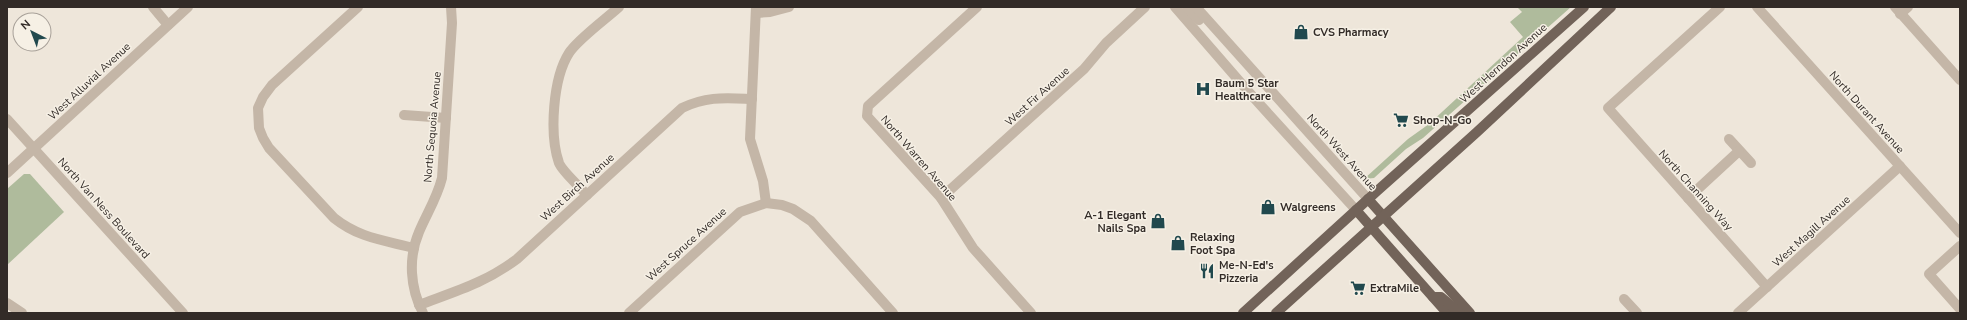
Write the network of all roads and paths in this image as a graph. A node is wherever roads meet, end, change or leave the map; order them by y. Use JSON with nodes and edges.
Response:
{"nodes":[{"id":1,"x":153,"y":7,"type":"edge"},
{"id":2,"x":188,"y":7,"type":"edge"},
{"id":3,"x":358,"y":7,"type":"edge"},
{"id":4,"x":451,"y":7,"type":"edge"},
{"id":5,"x":619,"y":7,"type":"edge"},
{"id":6,"x":789,"y":7,"type":"edge"},
{"id":7,"x":977,"y":7,"type":"edge"},
{"id":8,"x":1145,"y":7,"type":"edge"},
{"id":9,"x":1175,"y":7,"type":"edge"},
{"id":10,"x":1187,"y":7,"type":"edge"},
{"id":11,"x":1196,"y":7,"type":"edge"},
{"id":12,"x":1584,"y":7,"type":"edge"},
{"id":13,"x":1611,"y":7,"type":"edge"},
{"id":14,"x":1720,"y":7,"type":"edge"},
{"id":15,"x":1757,"y":7,"type":"edge"},
{"id":16,"x":1901,"y":9,"type":"edge"},
{"id":17,"x":756,"y":10,"type":"edge"},
{"id":18,"x":168,"y":25,"type":"junction"},
{"id":19,"x":1218,"y":32,"type":"junction"},
{"id":20,"x":1960,"y":80,"type":"edge"},
{"id":21,"x":752,"y":99,"type":"junction"},
{"id":22,"x":404,"y":115,"type":"dead end"},
{"id":23,"x":446,"y":118,"type":"junction"},
{"id":24,"x":7,"y":119,"type":"edge"},
{"id":25,"x":1728,"y":139,"type":"dead end"},
{"id":26,"x":34,"y":149,"type":"junction"},
{"id":27,"x":1739,"y":151,"type":"junction"},
{"id":28,"x":1751,"y":163,"type":"dead end"},
{"id":29,"x":1900,"y":166,"type":"junction"},
{"id":30,"x":7,"y":173,"type":"edge"},
{"id":31,"x":587,"y":195,"type":"junction"},
{"id":32,"x":941,"y":198,"type":"junction"},
{"id":33,"x":1688,"y":198,"type":"junction"},
{"id":34,"x":1368,"y":199,"type":"junction"},
{"id":35,"x":766,"y":203,"type":"junction"},
{"id":36,"x":1356,"y":210,"type":"junction"},
{"id":37,"x":1383,"y":215,"type":"junction"},
{"id":38,"x":1370,"y":227,"type":"junction"},
{"id":39,"x":1960,"y":233,"type":"edge"},
{"id":40,"x":1960,"y":246,"type":"edge"},
{"id":41,"x":414,"y":248,"type":"junction"},
{"id":42,"x":1767,"y":287,"type":"junction"},
{"id":43,"x":1433,"y":297,"type":"junction"},
{"id":44,"x":1624,"y":299,"type":"dead end"},
{"id":45,"x":7,"y":303,"type":"edge"},
{"id":46,"x":421,"y":309,"type":"edge"},
{"id":47,"x":1960,"y":309,"type":"edge"},
{"id":48,"x":22,"y":313,"type":"edge"},
{"id":49,"x":183,"y":313,"type":"edge"},
{"id":50,"x":629,"y":313,"type":"edge"},
{"id":51,"x":893,"y":313,"type":"edge"},
{"id":52,"x":1030,"y":313,"type":"edge"},
{"id":53,"x":1243,"y":313,"type":"edge"},
{"id":54,"x":1276,"y":313,"type":"edge"},
{"id":55,"x":1448,"y":313,"type":"edge"},
{"id":56,"x":1460,"y":313,"type":"edge"},
{"id":57,"x":1470,"y":313,"type":"edge"},
{"id":58,"x":1637,"y":313,"type":"edge"},
{"id":59,"x":1738,"y":313,"type":"edge"}],
"edges":[{"from":1,"to":18,"type":"street"},
{"from":2,"to":18,"type":"street","name":"West Alluvial Avenue"},
{"from":3,"to":41,"type":"street"},
{"from":4,"to":23,"type":"street","name":"North Sequoia Avenue"},
{"from":5,"to":31,"type":"street"},
{"from":6,"to":17,"type":"street"},
{"from":7,"to":32,"type":"street","name":"North Warren Avenue"},
{"from":8,"to":32,"type":"street","name":"West Fir Avenue"},
{"from":9,"to":36,"type":"street"},
{"from":10,"to":19,"type":"street"},
{"from":11,"to":19,"type":"street","name":"North West Avenue"},
{"from":12,"to":34,"type":"main road","name":"West Herndon Avenue"},
{"from":13,"to":37,"type":"main road"},
{"from":14,"to":33,"type":"street","name":"North Channing Way"},
{"from":15,"to":29,"type":"street","name":"North Durant Avenue"},
{"from":16,"to":20,"type":"street"},
{"from":17,"to":21,"type":"street"},
{"from":18,"to":26,"type":"street","name":"West Alluvial Avenue"},
{"from":19,"to":34,"type":"street","name":"North West Avenue"},
{"from":21,"to":31,"type":"street","name":"West Birch Avenue"},
{"from":21,"to":35,"type":"street"},
{"from":22,"to":23,"type":"street"},
{"from":23,"to":41,"type":"street","name":"North Sequoia Avenue"},
{"from":24,"to":26,"type":"street","name":"North Van Ness Boulevard"},
{"from":25,"to":27,"type":"street"},
{"from":26,"to":30,"type":"street","name":"West Alluvial Avenue"},
{"from":26,"to":49,"type":"street","name":"North Van Ness Boulevard"},
{"from":27,"to":28,"type":"street"},
{"from":27,"to":33,"type":"street"},
{"from":29,"to":39,"type":"street","name":"North Durant Avenue"},
{"from":29,"to":42,"type":"street","name":"West Magill Avenue"},
{"from":31,"to":46,"type":"street","name":"West Birch Avenue"},
{"from":32,"to":52,"type":"street","name":"North Warren Avenue"},
{"from":33,"to":42,"type":"street","name":"North Channing Way"},
{"from":34,"to":36,"type":"main road","name":"West Herndon Avenue"},
{"from":34,"to":37,"type":"main road","name":"North West Avenue"},
{"from":35,"to":50,"type":"street","name":"West Spruce Avenue"},
{"from":35,"to":51,"type":"street"},
{"from":36,"to":38,"type":"main road"},
{"from":36,"to":53,"type":"main road","name":"West Herndon Avenue"},
{"from":37,"to":38,"type":"main road"},
{"from":37,"to":57,"type":"main road","name":"North West Avenue"},
{"from":38,"to":43,"type":"main road"},
{"from":38,"to":54,"type":"main road"},
{"from":40,"to":47,"type":"street"},
{"from":41,"to":46,"type":"street","name":"North Sequoia Avenue"},
{"from":42,"to":59,"type":"street","name":"West Magill Avenue"},
{"from":43,"to":55,"type":"main road"},
{"from":43,"to":56,"type":"main road"},
{"from":44,"to":58,"type":"street"},
{"from":45,"to":48,"type":"street"}]}
